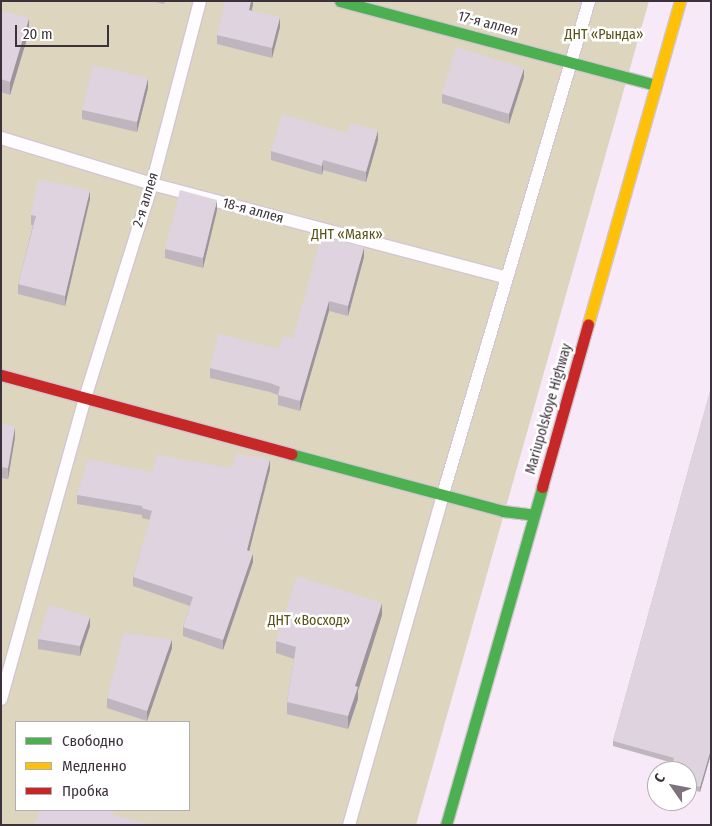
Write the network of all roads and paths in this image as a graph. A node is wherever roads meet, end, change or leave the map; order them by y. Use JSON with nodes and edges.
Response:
{"nodes":[{"id":1,"x":200,"y":1,"type":"edge"},
{"id":2,"x":340,"y":1,"type":"edge"},
{"id":3,"x":588,"y":1,"type":"edge"},
{"id":4,"x":680,"y":1,"type":"edge"},
{"id":5,"x":571,"y":62,"type":"junction"},
{"id":6,"x":656,"y":85,"type":"junction"},
{"id":7,"x":1,"y":138,"type":"edge"},
{"id":8,"x":152,"y":184,"type":"junction"},
{"id":9,"x":507,"y":278,"type":"junction"},
{"id":10,"x":1,"y":375,"type":"edge"},
{"id":11,"x":85,"y":398,"type":"junction"},
{"id":12,"x":443,"y":494,"type":"junction"},
{"id":13,"x":534,"y":515,"type":"junction"},
{"id":14,"x":1,"y":699,"type":"edge"},
{"id":15,"x":349,"y":825,"type":"edge"},
{"id":16,"x":446,"y":825,"type":"edge"}],
"edges":[{"from":1,"to":8,"type":"lane","name":"2-я аллея"},
{"from":2,"to":5,"type":"street","name":"17-я аллея"},
{"from":3,"to":5,"type":"lane"},
{"from":4,"to":6,"type":"street","name":"Mariupolskoye Highway"},
{"from":5,"to":6,"type":"street","name":"17-я аллея"},
{"from":5,"to":9,"type":"lane"},
{"from":6,"to":13,"type":"street","name":"Mariupolskoye Highway"},
{"from":7,"to":8,"type":"lane","name":"18-я аллея"},
{"from":8,"to":9,"type":"lane","name":"18-я аллея"},
{"from":8,"to":11,"type":"lane","name":"2-я аллея"},
{"from":9,"to":12,"type":"lane"},
{"from":10,"to":11,"type":"street"},
{"from":11,"to":12,"type":"street"},
{"from":11,"to":14,"type":"lane","name":"2-я аллея"},
{"from":12,"to":13,"type":"street"},
{"from":12,"to":15,"type":"lane"},
{"from":13,"to":16,"type":"street","name":"Mariupolskoye Highway"}]}
